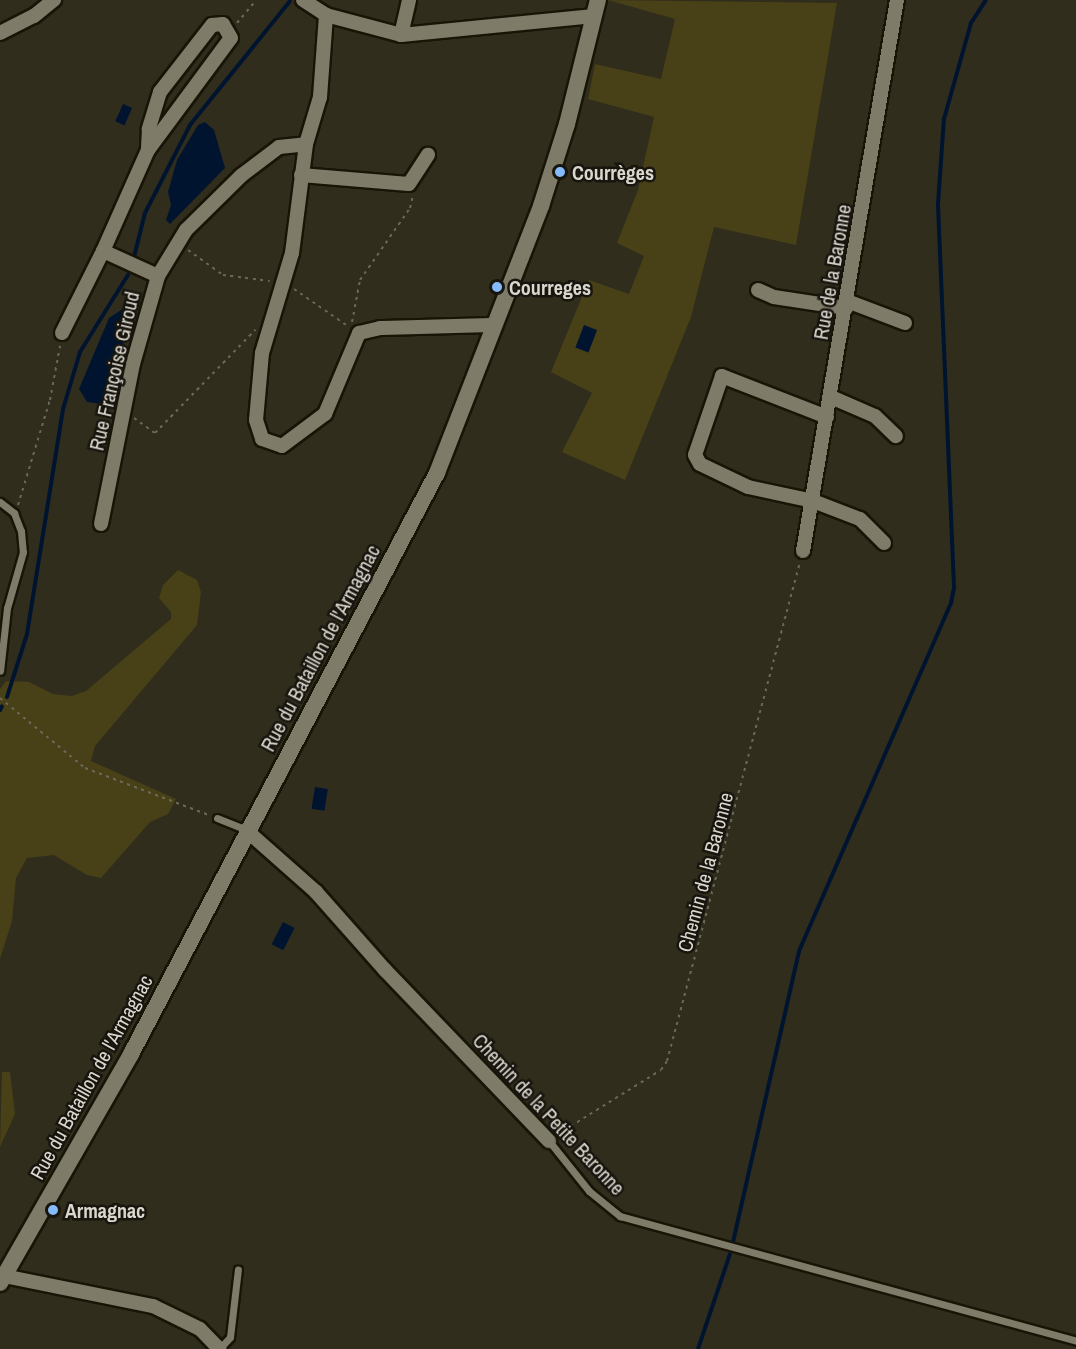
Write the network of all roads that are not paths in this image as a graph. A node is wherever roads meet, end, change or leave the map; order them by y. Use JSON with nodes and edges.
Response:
{"nodes":[{"id":1,"x":54,"y":0,"type":"edge"},
{"id":2,"x":303,"y":0,"type":"edge"},
{"id":3,"x":409,"y":0,"type":"edge"},
{"id":4,"x":897,"y":0,"type":"edge"},
{"id":5,"x":596,"y":8,"type":"edge"},
{"id":6,"x":326,"y":15,"type":"junction"},
{"id":7,"x":0,"y":33,"type":"edge"},
{"id":8,"x":401,"y":35,"type":"junction"},
{"id":9,"x":306,"y":144,"type":"junction"},
{"id":10,"x":148,"y":150,"type":"junction"},
{"id":11,"x":428,"y":155,"type":"dead end"},
{"id":12,"x":301,"y":176,"type":"junction"},
{"id":13,"x":103,"y":251,"type":"junction"},
{"id":14,"x":158,"y":276,"type":"junction"},
{"id":15,"x":758,"y":290,"type":"dead end"},
{"id":16,"x":847,"y":304,"type":"junction"},
{"id":17,"x":905,"y":323,"type":"dead end"},
{"id":18,"x":494,"y":325,"type":"junction"},
{"id":19,"x":62,"y":333,"type":"road end"},
{"id":20,"x":831,"y":397,"type":"junction"},
{"id":21,"x":827,"y":417,"type":"junction"},
{"id":22,"x":896,"y":436,"type":"dead end"},
{"id":23,"x":813,"y":501,"type":"junction"},
{"id":24,"x":0,"y":502,"type":"edge"},
{"id":25,"x":101,"y":524,"type":"dead end"},
{"id":26,"x":884,"y":543,"type":"dead end"},
{"id":27,"x":803,"y":551,"type":"road end"},
{"id":28,"x":0,"y":671,"type":"edge"},
{"id":29,"x":217,"y":818,"type":"road end"},
{"id":30,"x":246,"y":830,"type":"junction"},
{"id":31,"x":549,"y":1141,"type":"joint"},
{"id":32,"x":238,"y":1269,"type":"dead end"},
{"id":33,"x":2,"y":1279,"type":"edge"},
{"id":34,"x":1076,"y":1341,"type":"edge"},
{"id":35,"x":219,"y":1349,"type":"edge"}],
"edges":[{"from":1,"to":7,"type":"street"},
{"from":2,"to":6,"type":"street"},
{"from":3,"to":8,"type":"street"},
{"from":4,"to":16,"type":"street","name":"Rue de la Baronne"},
{"from":5,"to":8,"type":"street"},
{"from":5,"to":18,"type":"street","name":"Rue du Bataillon de l'Armagnac"},
{"from":6,"to":8,"type":"street"},
{"from":6,"to":9,"type":"street"},
{"from":9,"to":12,"type":"street"},
{"from":9,"to":14,"type":"street","name":"Rue Françoise Giroud"},
{"from":10,"to":10,"type":"street"},
{"from":10,"to":13,"type":"street"},
{"from":11,"to":12,"type":"street"},
{"from":12,"to":18,"type":"street"},
{"from":13,"to":14,"type":"street"},
{"from":13,"to":19,"type":"street"},
{"from":14,"to":25,"type":"street","name":"Rue Françoise Giroud"},
{"from":15,"to":16,"type":"street"},
{"from":16,"to":17,"type":"street"},
{"from":16,"to":20,"type":"street","name":"Rue de la Baronne"},
{"from":18,"to":30,"type":"street","name":"Rue du Bataillon de l'Armagnac"},
{"from":20,"to":21,"type":"street","name":"Rue de la Baronne"},
{"from":20,"to":22,"type":"street"},
{"from":21,"to":23,"type":"street","name":"Rue de la Baronne"},
{"from":21,"to":23,"type":"street"},
{"from":23,"to":26,"type":"street"},
{"from":23,"to":27,"type":"street","name":"Rue de la Baronne"},
{"from":24,"to":28,"type":"lane"},
{"from":29,"to":30,"type":"lane"},
{"from":30,"to":31,"type":"street","name":"Chemin de la Petite Baronne"},
{"from":30,"to":33,"type":"street","name":"Rue du Bataillon de l'Armagnac"},
{"from":31,"to":34,"type":"lane","name":"Chemin de la Petite Baronne"},
{"from":32,"to":35,"type":"lane"},
{"from":33,"to":35,"type":"street"}]}
